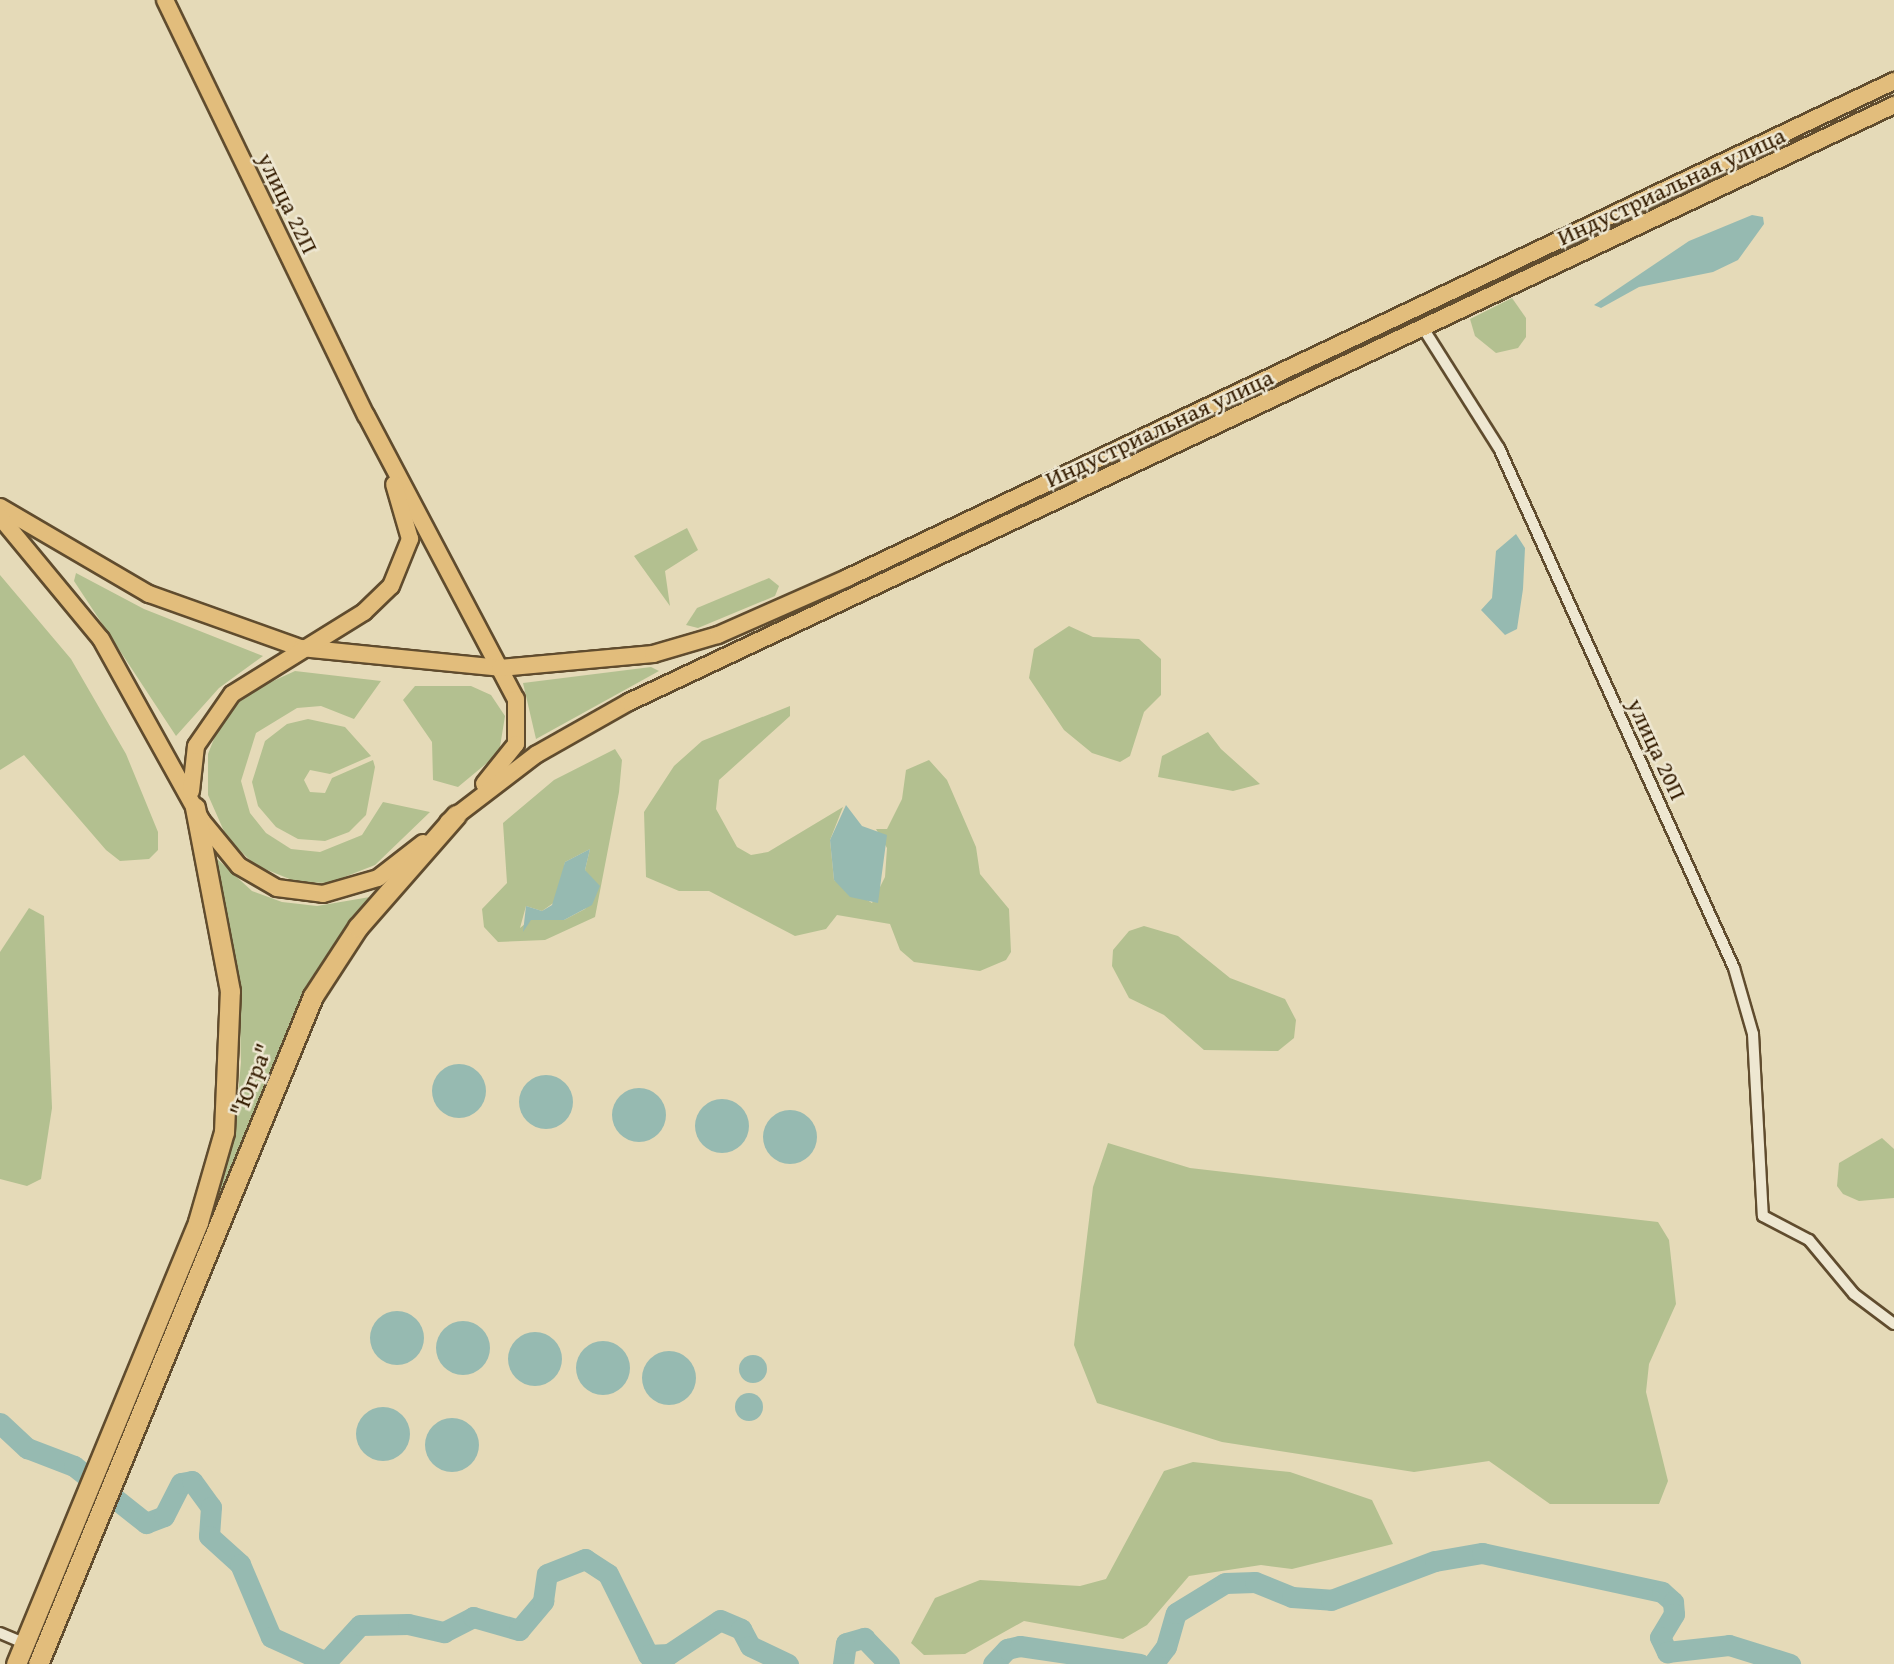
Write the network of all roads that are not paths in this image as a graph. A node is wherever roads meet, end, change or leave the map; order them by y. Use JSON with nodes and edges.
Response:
{"nodes":[{"id":1,"x":166,"y":3,"type":"edge"},
{"id":2,"x":1894,"y":81,"type":"edge"},
{"id":3,"x":1894,"y":105,"type":"edge"},
{"id":4,"x":1423,"y":328,"type":"junction"},
{"id":5,"x":366,"y":415,"type":"junction"},
{"id":6,"x":0,"y":507,"type":"edge"},
{"id":7,"x":0,"y":517,"type":"edge"},
{"id":8,"x":301,"y":648,"type":"junction"},
{"id":9,"x":500,"y":668,"type":"junction"},
{"id":10,"x":195,"y":807,"type":"junction"},
{"id":11,"x":456,"y":815,"type":"junction"},
{"id":12,"x":1894,"y":1324,"type":"edge"},
{"id":13,"x":114,"y":1445,"type":"junction"},
{"id":14,"x":77,"y":1534,"type":"junction"},
{"id":15,"x":0,"y":1633,"type":"edge"},
{"id":16,"x":24,"y":1643,"type":"junction"},
{"id":17,"x":16,"y":1664,"type":"edge"},
{"id":18,"x":38,"y":1664,"type":"edge"}],
"edges":[{"from":1,"to":5,"type":"main road","name":"улица 22П"},
{"from":2,"to":9,"type":"main road","name":"Индустриальная улица"},
{"from":3,"to":4,"type":"main road","name":"Индустриальная улица"},
{"from":4,"to":11,"type":"main road","name":"Индустриальная улица"},
{"from":4,"to":12,"type":"street","name":"улица 20П"},
{"from":5,"to":8,"type":"main road","name":"улица 22П"},
{"from":5,"to":9,"type":"main road","name":"улица 22П"},
{"from":6,"to":8,"type":"main road","name":"Индустриальная улица"},
{"from":7,"to":10,"type":"main road"},
{"from":8,"to":9,"type":"main road","name":"Индустриальная улица"},
{"from":8,"to":10,"type":"main road","name":"улица 22П"},
{"from":9,"to":11,"type":"main road","name":"улица 22П"},
{"from":10,"to":11,"type":"main road"},
{"from":10,"to":13,"type":"highway","name":"\"Югра\""},
{"from":11,"to":13,"type":"highway","name":"\"Югра\""},
{"from":13,"to":14,"type":"highway"},
{"from":14,"to":16,"type":"highway"},
{"from":14,"to":18,"type":"highway"},
{"from":15,"to":16,"type":"street"},
{"from":16,"to":17,"type":"highway"}]}
